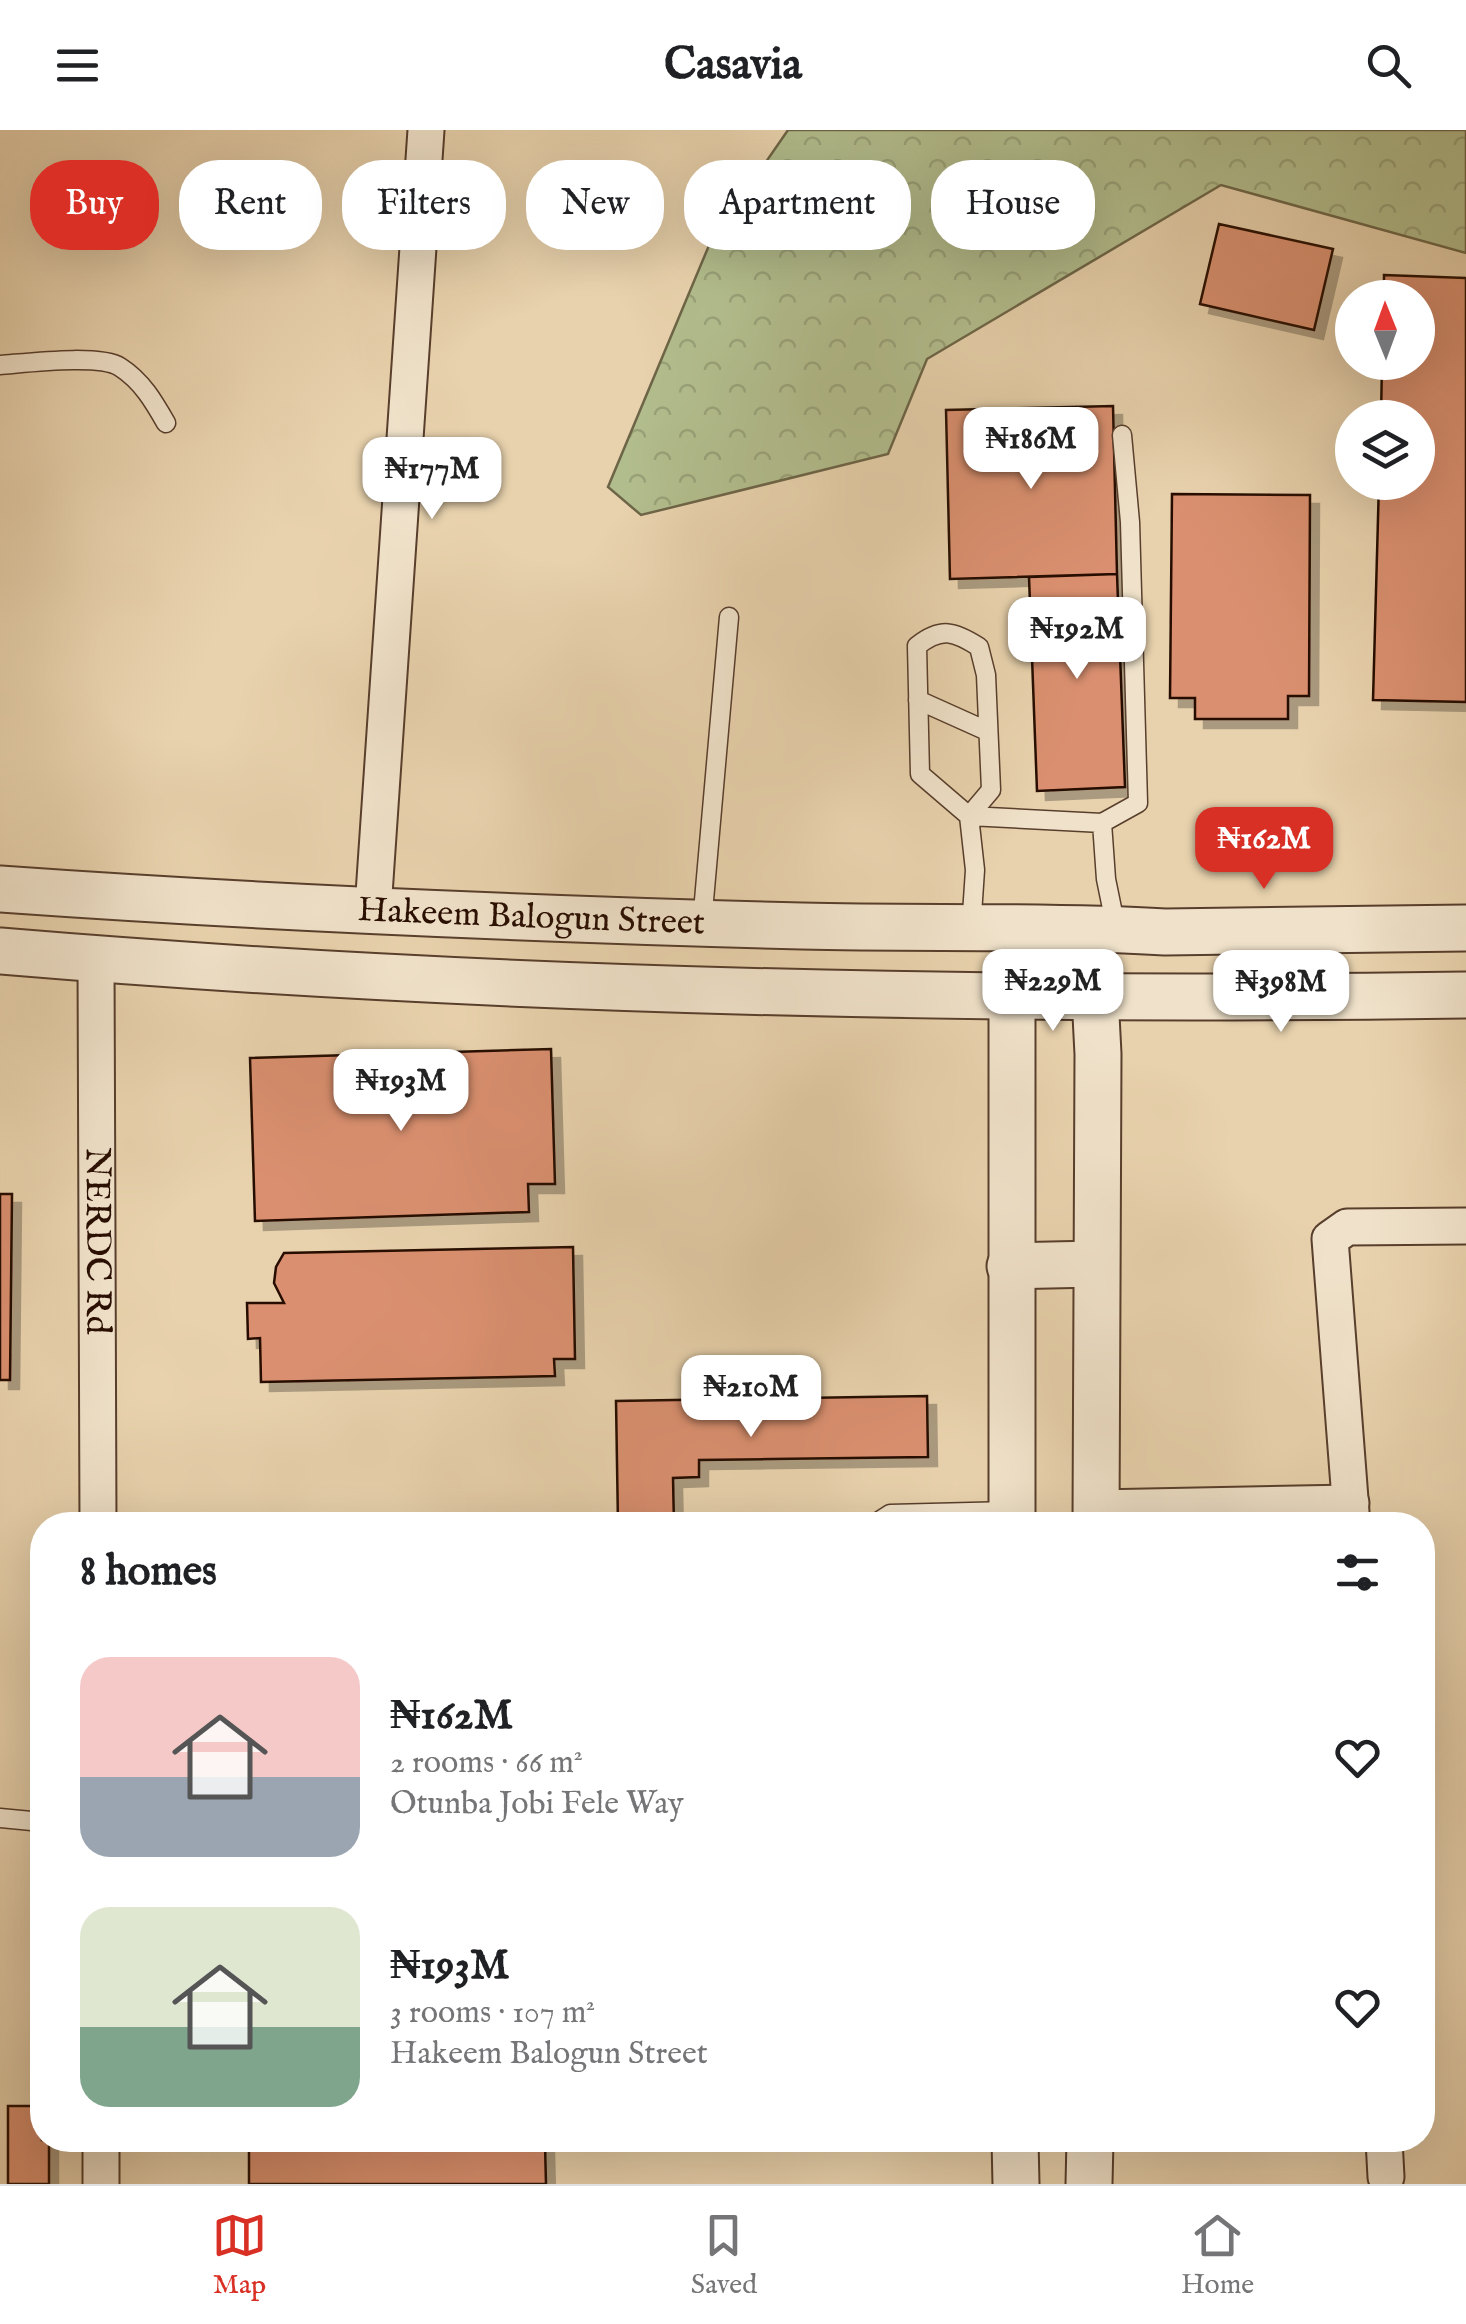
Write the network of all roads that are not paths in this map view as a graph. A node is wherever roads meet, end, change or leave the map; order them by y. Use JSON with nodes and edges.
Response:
{"nodes":[{"id":1,"x":426,"y":130,"type":"edge"},
{"id":2,"x":0,"y":364,"type":"edge"},
{"id":3,"x":166,"y":423,"type":"dead end"},
{"id":4,"x":1122,"y":436,"type":"dead end"},
{"id":5,"x":729,"y":617,"type":"dead end"},
{"id":6,"x":918,"y":700,"type":"junction"},
{"id":7,"x":988,"y":731,"type":"junction"},
{"id":8,"x":969,"y":816,"type":"junction"},
{"id":9,"x":1102,"y":823,"type":"junction"},
{"id":10,"x":0,"y":889,"type":"edge"},
{"id":11,"x":373,"y":909,"type":"junction"},
{"id":12,"x":702,"y":923,"type":"junction"},
{"id":13,"x":1116,"y":928,"type":"junction"},
{"id":14,"x":1466,"y":928,"type":"edge"},
{"id":15,"x":971,"y":930,"type":"junction"},
{"id":16,"x":1065,"y":930,"type":"junction"},
{"id":17,"x":0,"y":951,"type":"edge"},
{"id":18,"x":96,"y":959,"type":"junction"},
{"id":19,"x":1466,"y":995,"type":"edge"},
{"id":20,"x":1012,"y":996,"type":"junction"},
{"id":21,"x":1095,"y":996,"type":"junction"},
{"id":22,"x":1466,"y":1226,"type":"edge"},
{"id":23,"x":1096,"y":1264,"type":"junction"},
{"id":24,"x":1010,"y":1266,"type":"junction"},
{"id":25,"x":98,"y":1512,"type":"edge"},
{"id":26,"x":1012,"y":1512,"type":"edge"},
{"id":27,"x":1096,"y":1512,"type":"edge"},
{"id":28,"x":1351,"y":1512,"type":"edge"},
{"id":29,"x":0,"y":1818,"type":"edge"},
{"id":30,"x":30,"y":1821,"type":"edge"},
{"id":31,"x":100,"y":2152,"type":"edge"},
{"id":32,"x":1015,"y":2152,"type":"edge"},
{"id":33,"x":1090,"y":2152,"type":"edge"},
{"id":34,"x":1385,"y":2152,"type":"edge"},
{"id":35,"x":1386,"y":2178,"type":"dead end"},
{"id":36,"x":101,"y":2184,"type":"edge"},
{"id":37,"x":1016,"y":2184,"type":"edge"},
{"id":38,"x":1089,"y":2184,"type":"edge"}],
"edges":[{"from":1,"to":11,"type":"street"},
{"from":2,"to":3,"type":"lane"},
{"from":4,"to":9,"type":"lane"},
{"from":5,"to":12,"type":"lane"},
{"from":6,"to":7,"type":"lane"},
{"from":6,"to":7,"type":"lane"},
{"from":6,"to":8,"type":"lane"},
{"from":7,"to":8,"type":"lane"},
{"from":8,"to":9,"type":"lane"},
{"from":8,"to":15,"type":"lane"},
{"from":9,"to":13,"type":"lane"},
{"from":10,"to":11,"type":"street","name":"Hakeem Balogun Street"},
{"from":11,"to":12,"type":"street","name":"Hakeem Balogun Street"},
{"from":12,"to":15,"type":"street","name":"Hakeem Balogun Street"},
{"from":13,"to":14,"type":"street","name":"Hakeem Balogun Street"},
{"from":13,"to":16,"type":"street","name":"Hakeem Balogun Street"},
{"from":15,"to":16,"type":"street","name":"Hakeem Balogun Street"},
{"from":16,"to":20,"type":"street"},
{"from":16,"to":21,"type":"street"},
{"from":17,"to":18,"type":"street","name":"Hakeem Balogun Street"},
{"from":18,"to":20,"type":"street","name":"Hakeem Balogun Street"},
{"from":18,"to":25,"type":"street","name":"NERDC Rd"},
{"from":19,"to":21,"type":"street","name":"Hakeem Balogun Street"},
{"from":20,"to":21,"type":"street","name":"Hakeem Balogun Street"},
{"from":20,"to":24,"type":"street"},
{"from":21,"to":23,"type":"street"},
{"from":22,"to":28,"type":"street"},
{"from":23,"to":24,"type":"street"},
{"from":23,"to":27,"type":"street"},
{"from":24,"to":26,"type":"street"},
{"from":29,"to":30,"type":"lane"},
{"from":31,"to":36,"type":"street"},
{"from":32,"to":37,"type":"street"},
{"from":33,"to":38,"type":"street"},
{"from":34,"to":35,"type":"street"}]}
